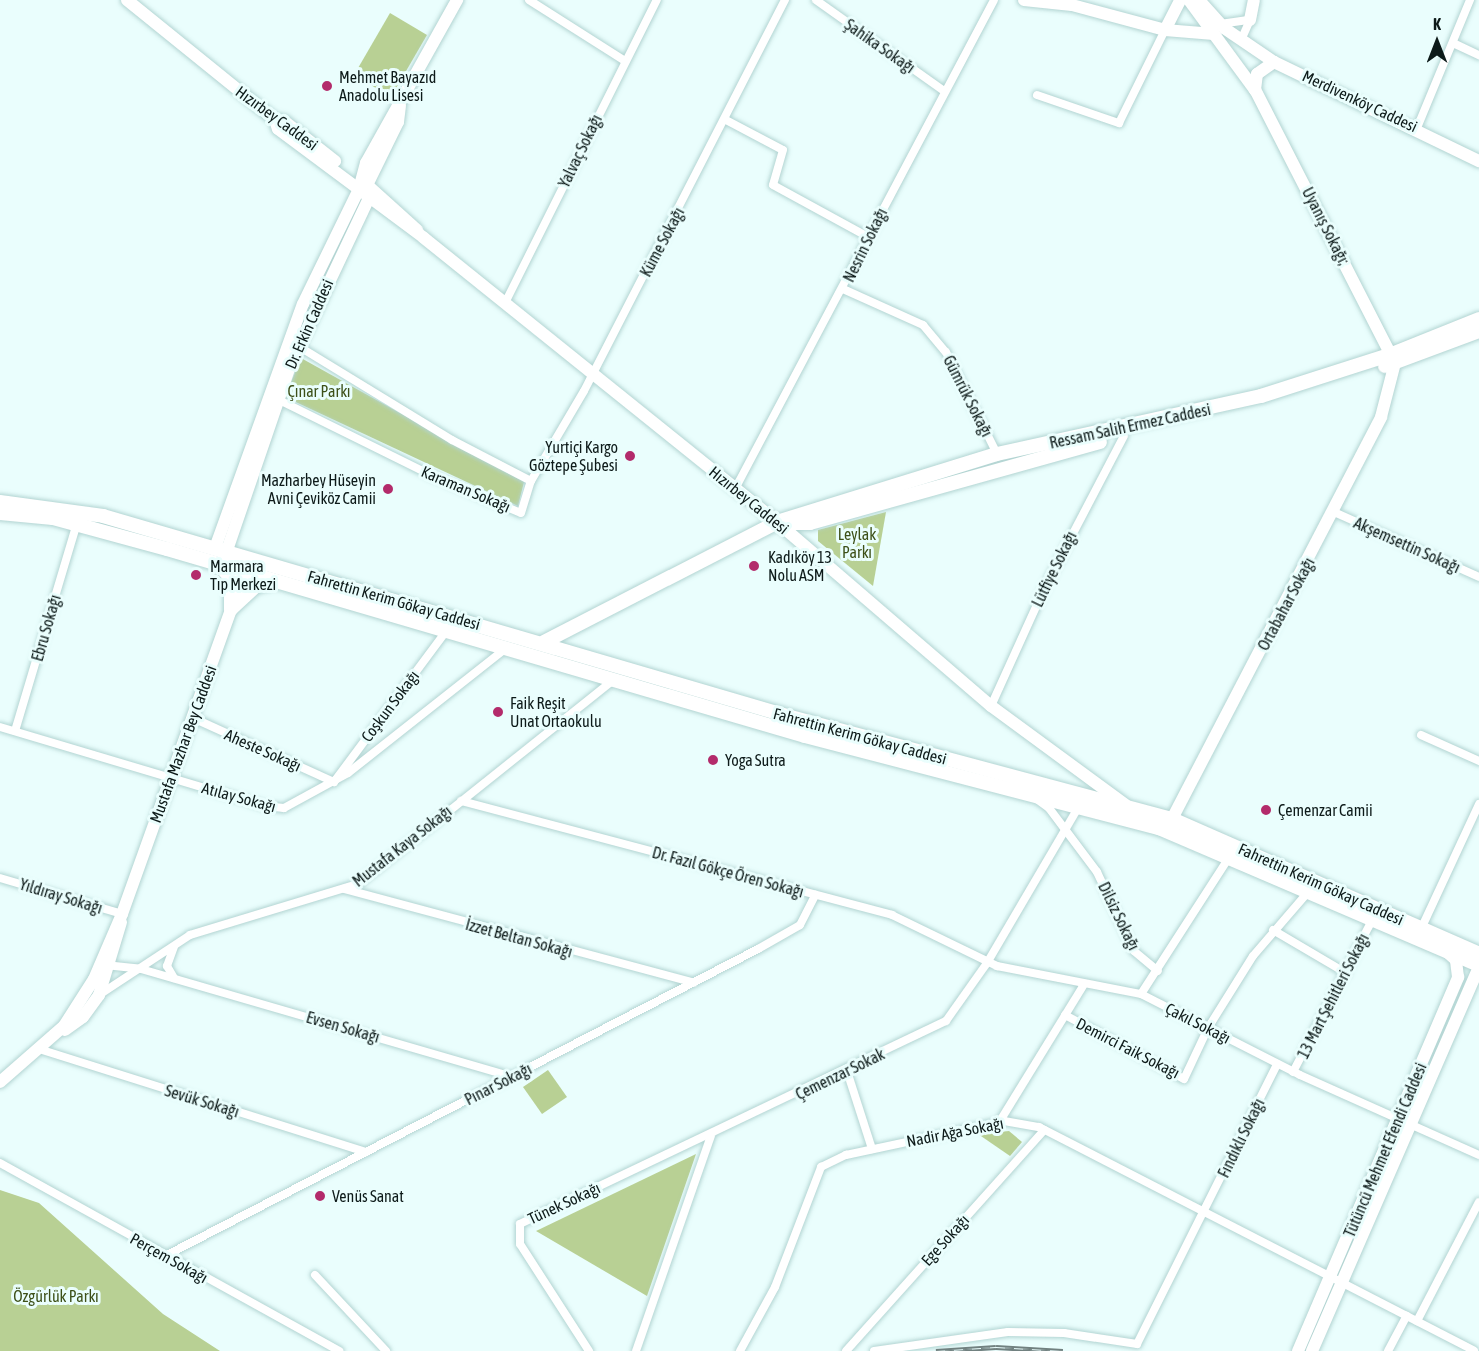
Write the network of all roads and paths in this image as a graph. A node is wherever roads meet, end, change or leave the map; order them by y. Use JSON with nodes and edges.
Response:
{"nodes":[{"id":1,"x":128,"y":0,"type":"edge"},
{"id":2,"x":457,"y":0,"type":"edge"},
{"id":3,"x":529,"y":0,"type":"edge"},
{"id":4,"x":657,"y":0,"type":"edge"},
{"id":5,"x":785,"y":0,"type":"edge"},
{"id":6,"x":816,"y":0,"type":"edge"},
{"id":7,"x":994,"y":0,"type":"edge"},
{"id":8,"x":1024,"y":0,"type":"edge"},
{"id":9,"x":1180,"y":0,"type":"edge"},
{"id":10,"x":1189,"y":0,"type":"edge"},
{"id":11,"x":1199,"y":0,"type":"edge"},
{"id":12,"x":1254,"y":0,"type":"edge"},
{"id":13,"x":1470,"y":0,"type":"edge"},
{"id":14,"x":1250,"y":20,"type":"junction"},
{"id":15,"x":1219,"y":29,"type":"junction"},
{"id":16,"x":1165,"y":30,"type":"junction"},
{"id":17,"x":1241,"y":40,"type":"junction"},
{"id":18,"x":1453,"y":43,"type":"junction"},
{"id":19,"x":1479,"y":55,"type":"edge"},
{"id":20,"x":625,"y":61,"type":"junction"},
{"id":21,"x":1274,"y":62,"type":"junction"},
{"id":22,"x":1255,"y":90,"type":"junction"},
{"id":23,"x":944,"y":92,"type":"junction"},
{"id":24,"x":1037,"y":95,"type":"dead end"},
{"id":25,"x":726,"y":120,"type":"junction"},
{"id":26,"x":1417,"y":128,"type":"junction"},
{"id":27,"x":1479,"y":161,"type":"edge"},
{"id":28,"x":362,"y":185,"type":"junction"},
{"id":29,"x":369,"y":198,"type":"junction"},
{"id":30,"x":868,"y":237,"type":"junction"},
{"id":31,"x":424,"y":238,"type":"junction"},
{"id":32,"x":843,"y":289,"type":"junction"},
{"id":33,"x":505,"y":303,"type":"junction"},
{"id":34,"x":1479,"y":319,"type":"edge"},
{"id":35,"x":1479,"y":332,"type":"edge"},
{"id":36,"x":298,"y":346,"type":"junction"},
{"id":37,"x":1393,"y":359,"type":"junction"},
{"id":38,"x":592,"y":375,"type":"junction"},
{"id":39,"x":273,"y":397,"type":"junction"},
{"id":40,"x":1122,"y":433,"type":"junction"},
{"id":41,"x":997,"y":454,"type":"junction"},
{"id":42,"x":531,"y":481,"type":"junction"},
{"id":43,"x":735,"y":489,"type":"junction"},
{"id":44,"x":0,"y":502,"type":"edge"},
{"id":45,"x":1334,"y":512,"type":"junction"},
{"id":46,"x":0,"y":513,"type":"edge"},
{"id":47,"x":777,"y":522,"type":"junction"},
{"id":48,"x":76,"y":526,"type":"junction"},
{"id":49,"x":221,"y":550,"type":"junction"},
{"id":50,"x":212,"y":562,"type":"junction"},
{"id":51,"x":244,"y":573,"type":"junction"},
{"id":52,"x":1479,"y":577,"type":"edge"},
{"id":53,"x":277,"y":582,"type":"junction"},
{"id":54,"x":231,"y":609,"type":"junction"},
{"id":55,"x":596,"y":614,"type":"junction"},
{"id":56,"x":447,"y":630,"type":"junction"},
{"id":57,"x":544,"y":642,"type":"junction"},
{"id":58,"x":507,"y":648,"type":"junction"},
{"id":59,"x":568,"y":648,"type":"junction"},
{"id":60,"x":580,"y":669,"type":"junction"},
{"id":61,"x":615,"y":679,"type":"junction"},
{"id":62,"x":991,"y":706,"type":"junction"},
{"id":63,"x":193,"y":718,"type":"junction"},
{"id":64,"x":0,"y":726,"type":"edge"},
{"id":65,"x":15,"y":731,"type":"junction"},
{"id":66,"x":1421,"y":735,"type":"dead end"},
{"id":67,"x":1479,"y":761,"type":"edge"},
{"id":68,"x":171,"y":778,"type":"junction"},
{"id":69,"x":334,"y":782,"type":"junction"},
{"id":70,"x":1030,"y":797,"type":"junction"},
{"id":71,"x":461,"y":801,"type":"junction"},
{"id":72,"x":1479,"y":804,"type":"edge"},
{"id":73,"x":1078,"y":808,"type":"junction"},
{"id":74,"x":1129,"y":808,"type":"junction"},
{"id":75,"x":1172,"y":819,"type":"junction"},
{"id":76,"x":1063,"y":828,"type":"junction"},
{"id":77,"x":1183,"y":836,"type":"junction"},
{"id":78,"x":1230,"y":856,"type":"junction"},
{"id":79,"x":0,"y":878,"type":"edge"},
{"id":80,"x":344,"y":889,"type":"junction"},
{"id":81,"x":1309,"y":891,"type":"junction"},
{"id":82,"x":815,"y":895,"type":"junction"},
{"id":83,"x":122,"y":914,"type":"junction"},
{"id":84,"x":1372,"y":920,"type":"junction"},
{"id":85,"x":1421,"y":929,"type":"junction"},
{"id":86,"x":1273,"y":930,"type":"junction"},
{"id":87,"x":179,"y":941,"type":"junction"},
{"id":88,"x":1446,"y":951,"type":"junction"},
{"id":89,"x":1477,"y":955,"type":"edge"},
{"id":90,"x":987,"y":963,"type":"junction"},
{"id":91,"x":111,"y":965,"type":"junction"},
{"id":92,"x":1479,"y":966,"type":"edge"},
{"id":93,"x":141,"y":969,"type":"junction"},
{"id":94,"x":1158,"y":971,"type":"junction"},
{"id":95,"x":97,"y":972,"type":"junction"},
{"id":96,"x":1346,"y":973,"type":"junction"},
{"id":97,"x":174,"y":979,"type":"junction"},
{"id":98,"x":694,"y":983,"type":"junction"},
{"id":99,"x":1083,"y":986,"type":"junction"},
{"id":100,"x":1141,"y":994,"type":"junction"},
{"id":101,"x":99,"y":995,"type":"junction"},
{"id":102,"x":1065,"y":1015,"type":"junction"},
{"id":103,"x":1209,"y":1028,"type":"junction"},
{"id":104,"x":56,"y":1035,"type":"junction"},
{"id":105,"x":39,"y":1049,"type":"junction"},
{"id":106,"x":1277,"y":1064,"type":"junction"},
{"id":107,"x":847,"y":1071,"type":"junction"},
{"id":108,"x":1293,"y":1072,"type":"junction"},
{"id":109,"x":512,"y":1077,"type":"junction"},
{"id":110,"x":0,"y":1082,"type":"edge"},
{"id":111,"x":1397,"y":1120,"type":"junction"},
{"id":112,"x":1000,"y":1121,"type":"junction"},
{"id":113,"x":1411,"y":1126,"type":"junction"},
{"id":114,"x":1044,"y":1130,"type":"junction"},
{"id":115,"x":711,"y":1136,"type":"junction"},
{"id":116,"x":872,"y":1149,"type":"junction"},
{"id":117,"x":366,"y":1152,"type":"junction"},
{"id":118,"x":1479,"y":1155,"type":"edge"},
{"id":119,"x":0,"y":1163,"type":"edge"},
{"id":120,"x":1479,"y":1202,"type":"edge"},
{"id":121,"x":1204,"y":1212,"type":"junction"},
{"id":122,"x":165,"y":1256,"type":"junction"},
{"id":123,"x":315,"y":1275,"type":"dead end"},
{"id":124,"x":1330,"y":1277,"type":"junction"},
{"id":125,"x":1342,"y":1283,"type":"junction"},
{"id":126,"x":1407,"y":1316,"type":"junction"},
{"id":127,"x":1417,"y":1321,"type":"junction"},
{"id":128,"x":339,"y":1351,"type":"edge"},
{"id":129,"x":386,"y":1351,"type":"edge"},
{"id":130,"x":589,"y":1351,"type":"edge"},
{"id":131,"x":636,"y":1351,"type":"edge"},
{"id":132,"x":740,"y":1351,"type":"edge"},
{"id":133,"x":846,"y":1351,"type":"edge"},
{"id":134,"x":874,"y":1351,"type":"edge"},
{"id":135,"x":1298,"y":1351,"type":"edge"},
{"id":136,"x":1312,"y":1351,"type":"edge"},
{"id":137,"x":1388,"y":1351,"type":"edge"},
{"id":138,"x":1474,"y":1351,"type":"edge"}],
"edges":[{"from":1,"to":28,"type":"street","name":"Hızırbey Caddesi"},
{"from":2,"to":28,"type":"street","name":"Dr. Erkin Caddesi"},
{"from":3,"to":20,"type":"street"},
{"from":4,"to":20,"type":"street","name":"Yalvaç Sokağı"},
{"from":5,"to":25,"type":"street","name":"Küme Sokağı"},
{"from":6,"to":23,"type":"street","name":"Şahika Sokağı"},
{"from":7,"to":23,"type":"street","name":"Nesrin Sokağı"},
{"from":8,"to":16,"type":"street"},
{"from":9,"to":16,"type":"street"},
{"from":10,"to":15,"type":"street"},
{"from":11,"to":15,"type":"street"},
{"from":12,"to":14,"type":"street"},
{"from":13,"to":18,"type":"street"},
{"from":14,"to":15,"type":"street"},
{"from":14,"to":17,"type":"street"},
{"from":15,"to":16,"type":"street"},
{"from":15,"to":17,"type":"street","name":"Merdivenköy Caddesi"},
{"from":15,"to":22,"type":"street","name":"Uyanış Sokağı;"},
{"from":16,"to":24,"type":"street"},
{"from":17,"to":21,"type":"street","name":"Merdivenköy Caddesi"},
{"from":18,"to":19,"type":"street"},
{"from":18,"to":26,"type":"street"},
{"from":20,"to":33,"type":"street","name":"Yalvaç Sokağı"},
{"from":21,"to":22,"type":"street"},
{"from":21,"to":26,"type":"street","name":"Merdivenköy Caddesi"},
{"from":22,"to":37,"type":"street","name":"Uyanış Sokağı;"},
{"from":23,"to":30,"type":"street","name":"Nesrin Sokağı"},
{"from":25,"to":30,"type":"street"},
{"from":25,"to":38,"type":"street","name":"Küme Sokağı"},
{"from":26,"to":27,"type":"street","name":"Merdivenköy Caddesi"},
{"from":28,"to":29,"type":"street","name":"Hızırbey Caddesi"},
{"from":28,"to":31,"type":"street","name":"Hızırbey Caddesi"},
{"from":28,"to":39,"type":"street","name":"Dr. Erkin Caddesi"},
{"from":29,"to":31,"type":"street","name":"Hızırbey Caddesi"},
{"from":29,"to":36,"type":"street","name":"Dr. Erkin Caddesi"},
{"from":30,"to":32,"type":"street","name":"Nesrin Sokağı"},
{"from":31,"to":33,"type":"street","name":"Hızırbey Caddesi"},
{"from":32,"to":41,"type":"street","name":"Gümrük Sokağı"},
{"from":32,"to":43,"type":"street","name":"Nesrin Sokağı"},
{"from":33,"to":38,"type":"street","name":"Hızırbey Caddesi"},
{"from":34,"to":37,"type":"main road","name":"Ressam Salih Ermez Caddesi"},
{"from":35,"to":37,"type":"main road","name":"Ressam Salih Ermez Caddesi"},
{"from":36,"to":39,"type":"street","name":"Dr. Erkin Caddesi"},
{"from":36,"to":42,"type":"street","name":"Karaman Sokağı"},
{"from":37,"to":40,"type":"main road","name":"Ressam Salih Ermez Caddesi"},
{"from":37,"to":45,"type":"street","name":"Ortabahar Sokağı"},
{"from":38,"to":42,"type":"street","name":"Küme Sokağı"},
{"from":38,"to":43,"type":"street","name":"Hızırbey Caddesi"},
{"from":39,"to":42,"type":"street","name":"Karaman Sokağı"},
{"from":39,"to":49,"type":"street","name":"Dr. Erkin Caddesi"},
{"from":40,"to":41,"type":"main road","name":"Ressam Salih Ermez Caddesi"},
{"from":40,"to":47,"type":"main road","name":"Ressam Salih Ermez Caddesi"},
{"from":40,"to":62,"type":"street","name":"Lütfiye Sokağı"},
{"from":41,"to":47,"type":"main road","name":"Ressam Salih Ermez Caddesi"},
{"from":43,"to":47,"type":"street","name":"Hızırbey Caddesi"},
{"from":44,"to":49,"type":"main road","name":"Fahrettin Kerim Gökay Caddesi"},
{"from":45,"to":52,"type":"street","name":"Akşemsettin Sokağı"},
{"from":45,"to":75,"type":"street","name":"Ortabahar Sokağı"},
{"from":46,"to":48,"type":"main road","name":"Fahrettin Kerim Gökay Caddesi"},
{"from":47,"to":55,"type":"main road","name":"Ressam Salih Ermez Caddesi"},
{"from":47,"to":62,"type":"street","name":"Hızırbey Caddesi"},
{"from":48,"to":50,"type":"main road","name":"Fahrettin Kerim Gökay Caddesi"},
{"from":48,"to":65,"type":"street","name":"Ebru Sokağı"},
{"from":49,"to":50,"type":"street"},
{"from":49,"to":51,"type":"street"},
{"from":49,"to":57,"type":"main road","name":"Fahrettin Kerim Gökay Caddesi"},
{"from":50,"to":51,"type":"main road","name":"Fahrettin Kerim Gökay Caddesi"},
{"from":50,"to":54,"type":"main road"},
{"from":51,"to":53,"type":"main road","name":"Fahrettin Kerim Gökay Caddesi"},
{"from":51,"to":54,"type":"street","name":"Mustafa Mazhar Bey Caddesi"},
{"from":53,"to":54,"type":"main road"},
{"from":53,"to":56,"type":"main road","name":"Fahrettin Kerim Gökay Caddesi"},
{"from":54,"to":63,"type":"street","name":"Mustafa Mazhar Bey Caddesi"},
{"from":55,"to":57,"type":"main road"},
{"from":55,"to":59,"type":"main road"},
{"from":56,"to":58,"type":"main road","name":"Fahrettin Kerim Gökay Caddesi"},
{"from":56,"to":69,"type":"street","name":"Coşkun Sokağı"},
{"from":57,"to":59,"type":"main road","name":"Fahrettin Kerim Gökay Caddesi"},
{"from":58,"to":60,"type":"main road","name":"Fahrettin Kerim Gökay Caddesi"},
{"from":58,"to":69,"type":"street","name":"Atılay Sokağı"},
{"from":59,"to":60,"type":"main road"},
{"from":59,"to":74,"type":"main road","name":"Fahrettin Kerim Gökay Caddesi"},
{"from":60,"to":61,"type":"main road","name":"Fahrettin Kerim Gökay Caddesi"},
{"from":61,"to":70,"type":"main road","name":"Fahrettin Kerim Gökay Caddesi"},
{"from":61,"to":71,"type":"street","name":"Mustafa Kaya Sokağı"},
{"from":62,"to":74,"type":"street","name":"Hızırbey Caddesi"},
{"from":63,"to":68,"type":"street","name":"Mustafa Mazhar Bey Caddesi"},
{"from":63,"to":69,"type":"street","name":"Aheste Sokağı"},
{"from":64,"to":65,"type":"street","name":"Atılay Sokağı"},
{"from":65,"to":68,"type":"street","name":"Atılay Sokağı"},
{"from":66,"to":67,"type":"street"},
{"from":68,"to":69,"type":"street","name":"Atılay Sokağı"},
{"from":68,"to":83,"type":"street","name":"Mustafa Mazhar Bey Caddesi"},
{"from":70,"to":73,"type":"main road","name":"Fahrettin Kerim Gökay Caddesi"},
{"from":70,"to":76,"type":"street","name":"Dilsiz Sokağı"},
{"from":71,"to":80,"type":"street","name":"Mustafa Kaya Sokağı"},
{"from":71,"to":82,"type":"street","name":"Dr. Fazıl Gökçe Ören Sokağı"},
{"from":72,"to":85,"type":"street"},
{"from":73,"to":76,"type":"street","name":"Çemenzar Sokak"},
{"from":73,"to":77,"type":"main road","name":"Fahrettin Kerim Gökay Caddesi"},
{"from":74,"to":75,"type":"main road","name":"Fahrettin Kerim Gökay Caddesi"},
{"from":75,"to":77,"type":"street"},
{"from":75,"to":85,"type":"main road","name":"Fahrettin Kerim Gökay Caddesi"},
{"from":76,"to":90,"type":"street","name":"Çemenzar Sokak"},
{"from":76,"to":94,"type":"street","name":"Dilsiz Sokağı"},
{"from":77,"to":78,"type":"main road","name":"Fahrettin Kerim Gökay Caddesi"},
{"from":78,"to":81,"type":"main road","name":"Fahrettin Kerim Gökay Caddesi"},
{"from":78,"to":94,"type":"street"},
{"from":79,"to":83,"type":"street","name":"Yıldıray Sokağı"},
{"from":80,"to":87,"type":"street","name":"Mustafa Kaya Sokağı"},
{"from":80,"to":98,"type":"street","name":"İzzet Beltan Sokağı"},
{"from":81,"to":84,"type":"main road","name":"Fahrettin Kerim Gökay Caddesi"},
{"from":81,"to":86,"type":"street","name":"Demirci Faik Sokağı"},
{"from":82,"to":90,"type":"street","name":"Dr. Fazıl Gökçe Ören Sokağı"},
{"from":82,"to":98,"type":"street","name":"Pınar Sokağı"},
{"from":83,"to":91,"type":"street","name":"Mustafa Mazhar Bey Caddesi"},
{"from":83,"to":95,"type":"street","name":"Mustafa Mazhar Bey Caddesi"},
{"from":84,"to":88,"type":"main road","name":"Fahrettin Kerim Gökay Caddesi"},
{"from":84,"to":96,"type":"street","name":"13 Mart Şehitleri Sokağı"},
{"from":85,"to":89,"type":"main road","name":"Fahrettin Kerim Gökay Caddesi"},
{"from":86,"to":96,"type":"street"},
{"from":86,"to":103,"type":"street","name":"Demirci Faik Sokağı"},
{"from":87,"to":93,"type":"street","name":"Mustafa Kaya Sokağı"},
{"from":87,"to":97,"type":"street"},
{"from":88,"to":92,"type":"main road","name":"Fahrettin Kerim Gökay Caddesi"},
{"from":88,"to":111,"type":"street","name":"Tütüncü Mehmet Efendi Caddesi"},
{"from":90,"to":99,"type":"street","name":"Çakıl Sokağı"},
{"from":90,"to":107,"type":"street","name":"Çemenzar Sokak"},
{"from":91,"to":93,"type":"street","name":"Evsen Sokağı"},
{"from":91,"to":95,"type":"street"},
{"from":91,"to":101,"type":"street","name":"Mustafa Mazhar Bey Caddesi"},
{"from":92,"to":113,"type":"street","name":"Tütüncü Mehmet Efendi Caddesi"},
{"from":93,"to":97,"type":"street","name":"Evsen Sokağı"},
{"from":93,"to":101,"type":"street","name":"Mustafa Kaya Sokağı"},
{"from":94,"to":100,"type":"street"},
{"from":95,"to":104,"type":"street","name":"Mustafa Mazhar Bey Caddesi"},
{"from":96,"to":108,"type":"street","name":"13 Mart Şehitleri Sokağı"},
{"from":97,"to":109,"type":"street","name":"Evsen Sokağı"},
{"from":98,"to":109,"type":"street","name":"Pınar Sokağı"},
{"from":99,"to":100,"type":"street","name":"Çakıl Sokağı"},
{"from":99,"to":102,"type":"street"},
{"from":100,"to":103,"type":"street","name":"Çakıl Sokağı"},
{"from":101,"to":104,"type":"street","name":"Mustafa Mazhar Bey Caddesi"},
{"from":102,"to":103,"type":"street","name":"Demirci Faik Sokağı"},
{"from":102,"to":112,"type":"street"},
{"from":103,"to":106,"type":"street","name":"Çakıl Sokağı"},
{"from":104,"to":105,"type":"street","name":"Mustafa Mazhar Bey Caddesi"},
{"from":105,"to":110,"type":"street","name":"Mustafa Mazhar Bey Caddesi"},
{"from":105,"to":117,"type":"street","name":"Sevük Sokağı"},
{"from":106,"to":108,"type":"street","name":"Çakıl Sokağı"},
{"from":106,"to":121,"type":"street","name":"Fındıklı Sokağı"},
{"from":107,"to":115,"type":"street","name":"Çemenzar Sokak"},
{"from":107,"to":116,"type":"street"},
{"from":108,"to":111,"type":"street","name":"Çakıl Sokağı"},
{"from":109,"to":117,"type":"street","name":"Pınar Sokağı"},
{"from":111,"to":113,"type":"street","name":"Çakıl Sokağı"},
{"from":111,"to":124,"type":"street","name":"Tütüncü Mehmet Efendi Caddesi"},
{"from":112,"to":114,"type":"street","name":"Nadir Ağa Sokağı"},
{"from":112,"to":116,"type":"street","name":"Nadir Ağa Sokağı"},
{"from":113,"to":118,"type":"street","name":"Çakıl Sokağı"},
{"from":113,"to":125,"type":"street","name":"Tütüncü Mehmet Efendi Caddesi"},
{"from":114,"to":121,"type":"street","name":"Nadir Ağa Sokağı"},
{"from":114,"to":133,"type":"street","name":"Ege Sokağı"},
{"from":115,"to":130,"type":"street","name":"Tünek Sokağı"},
{"from":115,"to":131,"type":"street"},
{"from":116,"to":132,"type":"street","name":"Nadir Ağa Sokağı"},
{"from":117,"to":122,"type":"street","name":"Pınar Sokağı"},
{"from":119,"to":122,"type":"street","name":"Perçem Sokağı"},
{"from":120,"to":127,"type":"street"},
{"from":121,"to":124,"type":"street","name":"Nadir Ağa Sokağı"},
{"from":121,"to":134,"type":"street","name":"Fındıklı Sokağı"},
{"from":122,"to":128,"type":"street","name":"Perçem Sokağı"},
{"from":123,"to":129,"type":"street"},
{"from":124,"to":125,"type":"street","name":"Nadir Ağa Sokağı"},
{"from":124,"to":135,"type":"street","name":"Tütüncü Mehmet Efendi Caddesi"},
{"from":125,"to":126,"type":"street","name":"Nadir Ağa Sokağı"},
{"from":125,"to":136,"type":"street","name":"Tütüncü Mehmet Efendi Caddesi"},
{"from":126,"to":127,"type":"street","name":"Nadir Ağa Sokağı"},
{"from":126,"to":137,"type":"street"},
{"from":127,"to":138,"type":"street","name":"Nadir Ağa Sokağı"}]}
